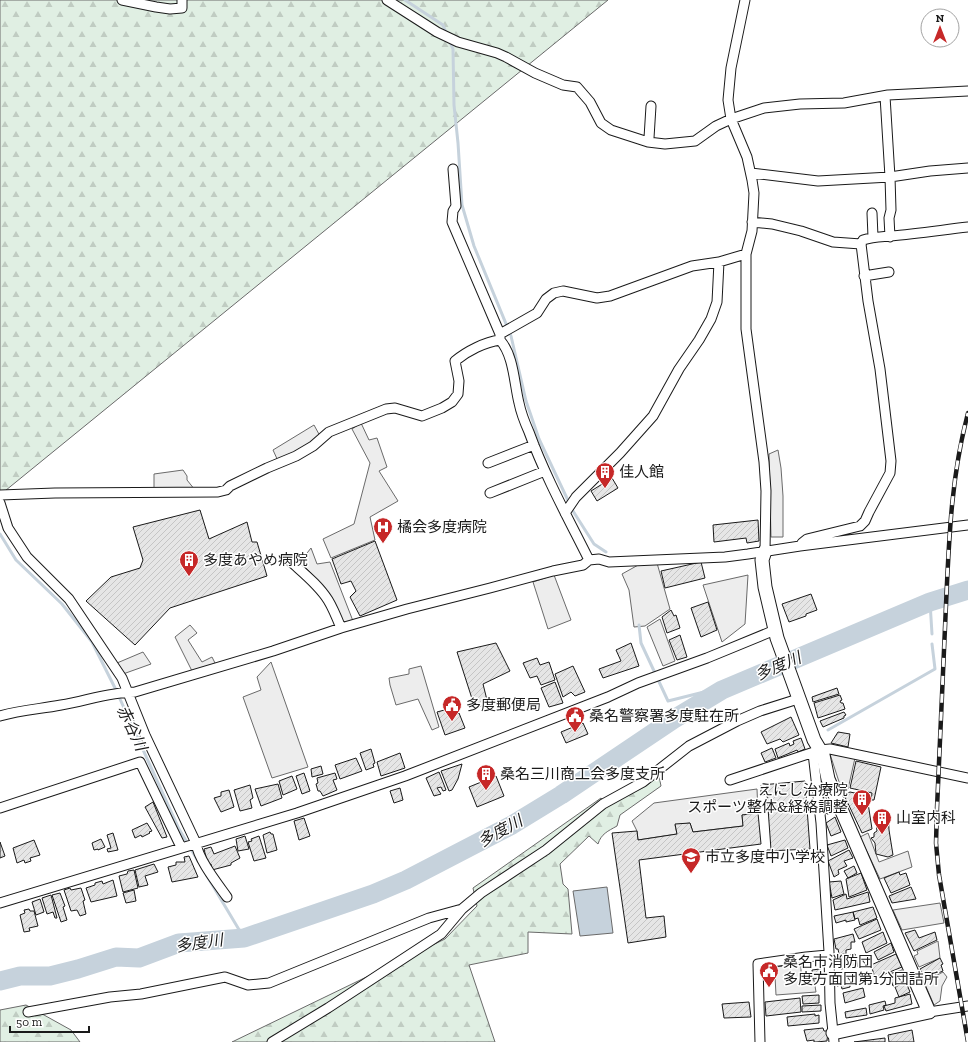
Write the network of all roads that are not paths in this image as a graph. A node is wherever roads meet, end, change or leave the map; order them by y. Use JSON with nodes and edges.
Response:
{"nodes":[{"id":1,"x":122,"y":0,"type":"edge"},
{"id":2,"x":182,"y":0,"type":"edge"},
{"id":3,"x":387,"y":0,"type":"edge"},
{"id":4,"x":745,"y":0,"type":"edge"},
{"id":5,"x":968,"y":91,"type":"edge"},
{"id":6,"x":885,"y":96,"type":"junction"},
{"id":7,"x":651,"y":106,"type":"dead end"},
{"id":8,"x":731,"y":119,"type":"junction"},
{"id":9,"x":648,"y":142,"type":"junction"},
{"id":10,"x":968,"y":168,"type":"edge"},
{"id":11,"x":453,"y":169,"type":"dead end"},
{"id":12,"x":750,"y":173,"type":"junction"},
{"id":13,"x":890,"y":177,"type":"junction"},
{"id":14,"x":872,"y":213,"type":"dead end"},
{"id":15,"x":752,"y":222,"type":"junction"},
{"id":16,"x":968,"y":227,"type":"edge"},
{"id":17,"x":873,"y":237,"type":"junction"},
{"id":18,"x":890,"y":237,"type":"junction"},
{"id":19,"x":861,"y":244,"type":"junction"},
{"id":20,"x":746,"y":254,"type":"junction"},
{"id":21,"x":719,"y":262,"type":"junction"},
{"id":22,"x":888,"y":272,"type":"dead end"},
{"id":23,"x":864,"y":276,"type":"junction"},
{"id":24,"x":500,"y":337,"type":"junction"},
{"id":25,"x":534,"y":445,"type":"junction"},
{"id":26,"x":488,"y":463,"type":"dead end"},
{"id":27,"x":545,"y":472,"type":"junction"},
{"id":28,"x":490,"y":493,"type":"dead end"},
{"id":29,"x":0,"y":495,"type":"edge"},
{"id":30,"x":0,"y":503,"type":"edge"},
{"id":31,"x":565,"y":513,"type":"junction"},
{"id":32,"x":2,"y":518,"type":"edge"},
{"id":33,"x":968,"y":525,"type":"edge"},
{"id":34,"x":800,"y":546,"type":"junction"},
{"id":35,"x":765,"y":551,"type":"junction"},
{"id":36,"x":289,"y":560,"type":"dead end"},
{"id":37,"x":589,"y":560,"type":"junction"},
{"id":38,"x":341,"y":628,"type":"junction"},
{"id":39,"x":776,"y":634,"type":"junction"},
{"id":40,"x":126,"y":691,"type":"junction"},
{"id":41,"x":798,"y":697,"type":"junction"},
{"id":42,"x":0,"y":716,"type":"edge"},
{"id":43,"x":816,"y":752,"type":"junction"},
{"id":44,"x":968,"y":778,"type":"edge"},
{"id":45,"x":730,"y":780,"type":"dead end"},
{"id":46,"x":0,"y":808,"type":"edge"},
{"id":47,"x":196,"y":843,"type":"junction"},
{"id":48,"x":181,"y":847,"type":"junction"},
{"id":49,"x":226,"y":897,"type":"dead end"},
{"id":50,"x":0,"y":902,"type":"edge"},
{"id":51,"x":462,"y":910,"type":"junction"},
{"id":52,"x":828,"y":955,"type":"junction"},
{"id":53,"x":968,"y":1006,"type":"edge"},
{"id":54,"x":28,"y":1012,"type":"dead end"},
{"id":55,"x":929,"y":1012,"type":"junction"},
{"id":56,"x":833,"y":1037,"type":"edge"},
{"id":57,"x":272,"y":1042,"type":"edge"},
{"id":58,"x":760,"y":1042,"type":"edge"}],
"edges":[{"from":1,"to":2,"type":"street"},
{"from":3,"to":9,"type":"street"},
{"from":4,"to":8,"type":"street"},
{"from":5,"to":6,"type":"street"},
{"from":6,"to":8,"type":"street"},
{"from":6,"to":13,"type":"street"},
{"from":7,"to":9,"type":"street"},
{"from":8,"to":9,"type":"street"},
{"from":8,"to":12,"type":"street"},
{"from":10,"to":13,"type":"street"},
{"from":11,"to":24,"type":"street"},
{"from":12,"to":13,"type":"street"},
{"from":12,"to":15,"type":"street"},
{"from":13,"to":18,"type":"street"},
{"from":14,"to":17,"type":"street"},
{"from":15,"to":19,"type":"street"},
{"from":15,"to":20,"type":"street"},
{"from":16,"to":18,"type":"street"},
{"from":17,"to":18,"type":"street"},
{"from":17,"to":19,"type":"street"},
{"from":19,"to":23,"type":"street"},
{"from":20,"to":21,"type":"street"},
{"from":20,"to":35,"type":"street"},
{"from":21,"to":24,"type":"street"},
{"from":21,"to":31,"type":"street"},
{"from":22,"to":23,"type":"street"},
{"from":23,"to":34,"type":"street"},
{"from":24,"to":25,"type":"street"},
{"from":24,"to":29,"type":"street"},
{"from":25,"to":26,"type":"street"},
{"from":25,"to":27,"type":"street"},
{"from":27,"to":28,"type":"street"},
{"from":27,"to":31,"type":"street"},
{"from":30,"to":32,"type":"street"},
{"from":31,"to":37,"type":"street"},
{"from":32,"to":40,"type":"street"},
{"from":33,"to":34,"type":"street"},
{"from":34,"to":35,"type":"street"},
{"from":35,"to":37,"type":"street"},
{"from":35,"to":39,"type":"street"},
{"from":36,"to":38,"type":"street"},
{"from":37,"to":38,"type":"street"},
{"from":38,"to":40,"type":"street"},
{"from":39,"to":41,"type":"street"},
{"from":39,"to":47,"type":"street"},
{"from":40,"to":42,"type":"street"},
{"from":40,"to":47,"type":"street"},
{"from":41,"to":43,"type":"street"},
{"from":41,"to":51,"type":"street"},
{"from":43,"to":44,"type":"street"},
{"from":43,"to":45,"type":"street"},
{"from":43,"to":52,"type":"street"},
{"from":43,"to":55,"type":"street"},
{"from":46,"to":48,"type":"street"},
{"from":47,"to":48,"type":"street"},
{"from":47,"to":49,"type":"street"},
{"from":48,"to":50,"type":"street"},
{"from":51,"to":54,"type":"street"},
{"from":51,"to":57,"type":"street"},
{"from":52,"to":56,"type":"street"},
{"from":52,"to":58,"type":"street"},
{"from":53,"to":55,"type":"street"},
{"from":55,"to":56,"type":"street"}]}
